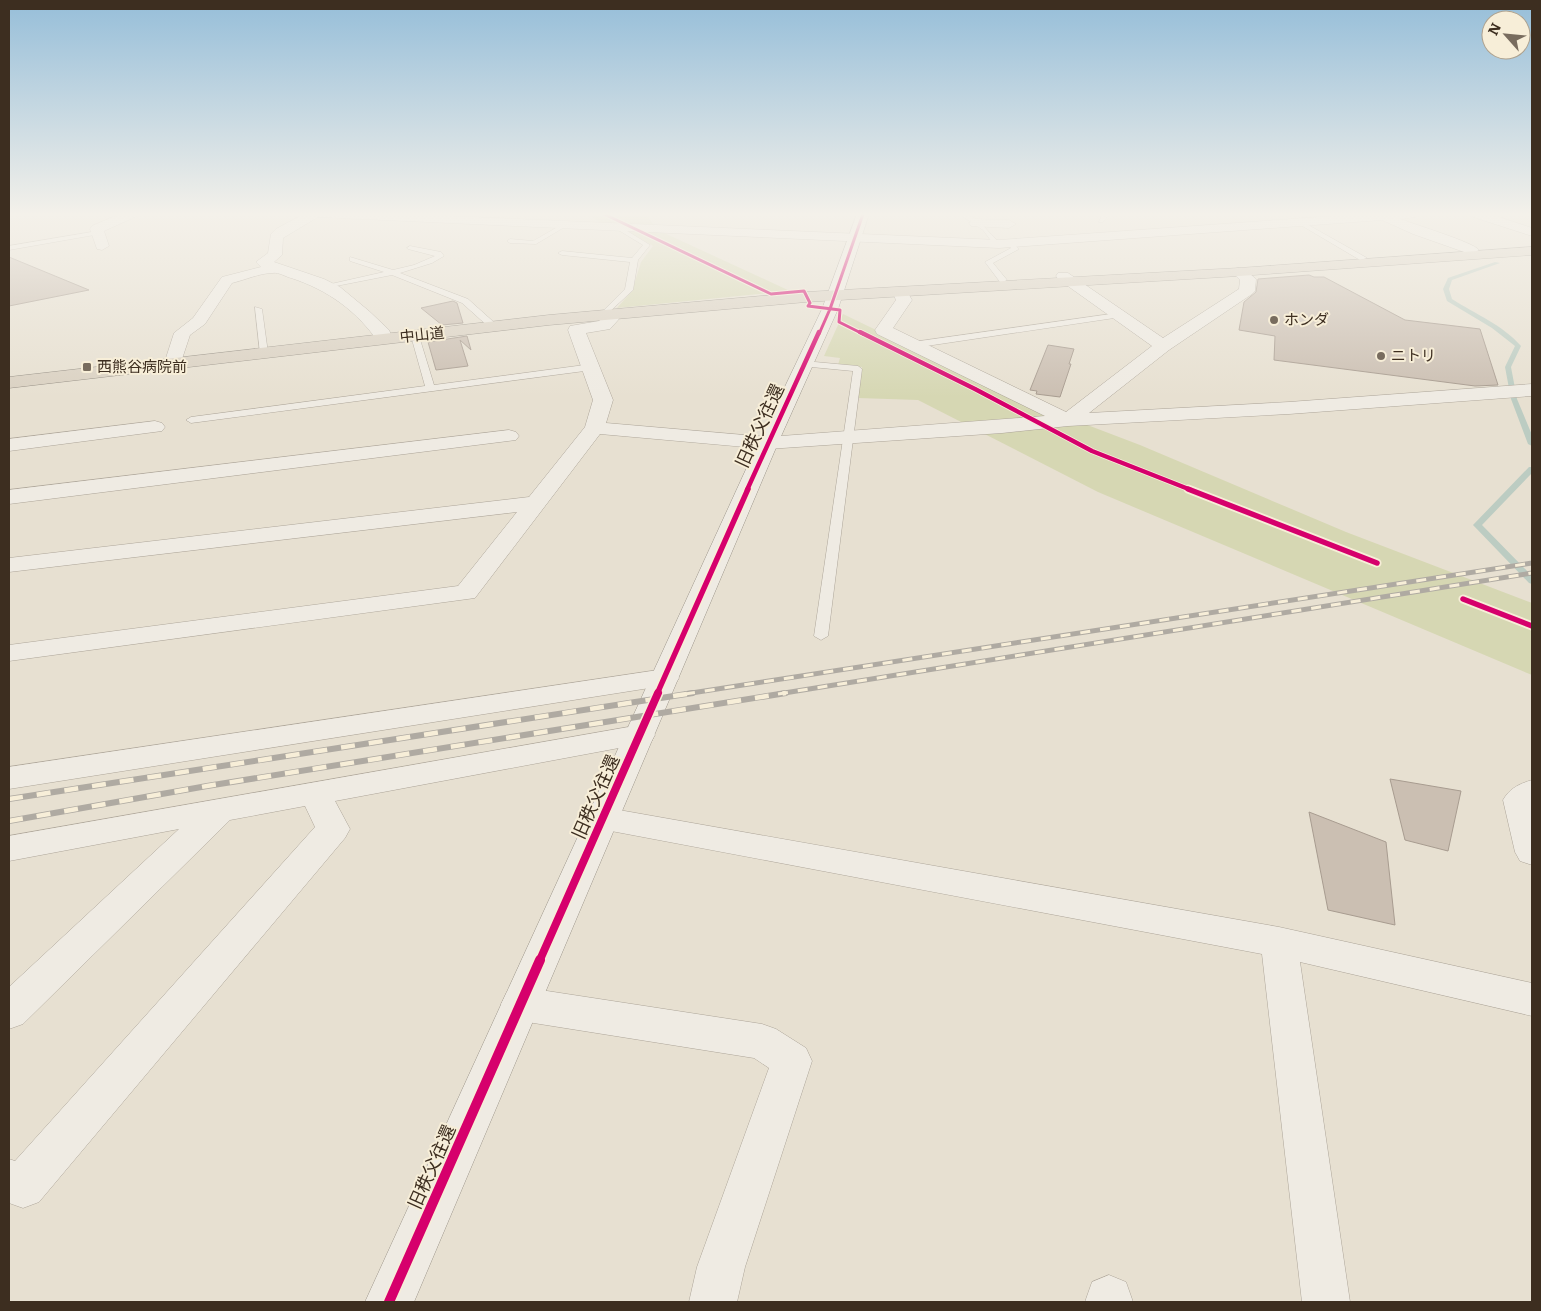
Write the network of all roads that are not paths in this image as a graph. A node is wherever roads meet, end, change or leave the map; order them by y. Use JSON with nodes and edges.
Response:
{"nodes":[{"id":1,"x":246,"y":275,"type":"edge"},
{"id":2,"x":295,"y":275,"type":"edge"},
{"id":3,"x":377,"y":275,"type":"edge"},
{"id":4,"x":400,"y":275,"type":"edge"},
{"id":5,"x":631,"y":275,"type":"edge"},
{"id":6,"x":842,"y":275,"type":"edge"},
{"id":7,"x":999,"y":275,"type":"edge"},
{"id":8,"x":1121,"y":275,"type":"edge"},
{"id":9,"x":1161,"y":275,"type":"edge"},
{"id":10,"x":1243,"y":275,"type":"edge"},
{"id":11,"x":1067,"y":279,"type":"junction"},
{"id":12,"x":1003,"y":280,"type":"junction"},
{"id":13,"x":326,"y":286,"type":"junction"},
{"id":14,"x":900,"y":291,"type":"junction"},
{"id":15,"x":833,"y":299,"type":"junction"},
{"id":16,"x":258,"y":309,"type":"dead end"},
{"id":17,"x":606,"y":314,"type":"junction"},
{"id":18,"x":1118,"y":315,"type":"junction"},
{"id":19,"x":494,"y":326,"type":"junction"},
{"id":20,"x":415,"y":336,"type":"junction"},
{"id":21,"x":385,"y":339,"type":"junction"},
{"id":22,"x":913,"y":345,"type":"junction"},
{"id":23,"x":1163,"y":346,"type":"junction"},
{"id":24,"x":264,"y":353,"type":"junction"},
{"id":25,"x":173,"y":364,"type":"junction"},
{"id":26,"x":804,"y":364,"type":"junction"},
{"id":27,"x":592,"y":367,"type":"junction"},
{"id":28,"x":9,"y":382,"type":"edge"},
{"id":29,"x":430,"y":388,"type":"junction"},
{"id":30,"x":1528,"y":390,"type":"edge"},
{"id":31,"x":191,"y":420,"type":"dead end"},
{"id":32,"x":1068,"y":420,"type":"junction"},
{"id":33,"x":155,"y":427,"type":"dead end"},
{"id":34,"x":595,"y":428,"type":"junction"},
{"id":35,"x":509,"y":436,"type":"dead end"},
{"id":36,"x":847,"y":437,"type":"junction"},
{"id":37,"x":768,"y":443,"type":"junction"},
{"id":38,"x":9,"y":445,"type":"edge"},
{"id":39,"x":9,"y":496,"type":"edge"},
{"id":40,"x":536,"y":503,"type":"junction"},
{"id":41,"x":9,"y":565,"type":"edge"},
{"id":42,"x":821,"y":636,"type":"dead end"},
{"id":43,"x":9,"y":653,"type":"edge"},
{"id":44,"x":664,"y":678,"type":"junction"},
{"id":45,"x":640,"y":735,"type":"junction"},
{"id":46,"x":136,"y":743,"type":"dead end"},
{"id":47,"x":9,"y":763,"type":"edge"},
{"id":48,"x":9,"y":778,"type":"edge"},
{"id":49,"x":1532,"y":791,"type":"edge"},
{"id":50,"x":315,"y":794,"type":"junction"},
{"id":51,"x":219,"y":811,"type":"junction"},
{"id":52,"x":602,"y":819,"type":"junction"},
{"id":53,"x":9,"y":848,"type":"edge"},
{"id":54,"x":1532,"y":852,"type":"edge"},
{"id":55,"x":1279,"y":942,"type":"junction"},
{"id":56,"x":1532,"y":1000,"type":"edge"},
{"id":57,"x":521,"y":1004,"type":"junction"},
{"id":58,"x":9,"y":1012,"type":"edge"},
{"id":59,"x":9,"y":1181,"type":"edge"},
{"id":60,"x":389,"y":1302,"type":"edge"},
{"id":61,"x":713,"y":1302,"type":"edge"},
{"id":62,"x":1326,"y":1302,"type":"edge"}],
"edges":[{"from":1,"to":25,"type":"street"},
{"from":2,"to":13,"type":"street"},
{"from":3,"to":13,"type":"lane"},
{"from":4,"to":19,"type":"lane"},
{"from":5,"to":17,"type":"lane"},
{"from":6,"to":15,"type":"street","name":"旧秩父往還"},
{"from":7,"to":12,"type":"lane"},
{"from":8,"to":11,"type":"highway","name":"中山道"},
{"from":9,"to":11,"type":"highway","name":"中山道"},
{"from":10,"to":23,"type":"street"},
{"from":11,"to":12,"type":"highway","name":"中山道"},
{"from":11,"to":14,"type":"highway","name":"中山道"},
{"from":11,"to":18,"type":"street"},
{"from":12,"to":15,"type":"highway","name":"中山道"},
{"from":13,"to":21,"type":"street"},
{"from":14,"to":15,"type":"highway","name":"中山道"},
{"from":14,"to":22,"type":"street"},
{"from":15,"to":17,"type":"highway","name":"中山道"},
{"from":15,"to":26,"type":"street","name":"旧秩父往還"},
{"from":16,"to":24,"type":"lane"},
{"from":17,"to":19,"type":"highway","name":"中山道"},
{"from":17,"to":27,"type":"street"},
{"from":18,"to":22,"type":"lane"},
{"from":18,"to":23,"type":"street"},
{"from":19,"to":20,"type":"highway","name":"中山道"},
{"from":20,"to":21,"type":"highway","name":"中山道"},
{"from":20,"to":29,"type":"lane"},
{"from":21,"to":24,"type":"highway","name":"中山道"},
{"from":22,"to":32,"type":"street"},
{"from":23,"to":32,"type":"street"},
{"from":24,"to":25,"type":"highway","name":"中山道"},
{"from":25,"to":28,"type":"highway","name":"中山道"},
{"from":26,"to":36,"type":"lane"},
{"from":26,"to":37,"type":"street","name":"旧秩父往還"},
{"from":27,"to":29,"type":"lane"},
{"from":27,"to":34,"type":"street"},
{"from":29,"to":31,"type":"lane"},
{"from":30,"to":32,"type":"street"},
{"from":32,"to":36,"type":"street"},
{"from":33,"to":38,"type":"street"},
{"from":34,"to":37,"type":"street"},
{"from":34,"to":40,"type":"street"},
{"from":35,"to":39,"type":"street"},
{"from":36,"to":37,"type":"street"},
{"from":36,"to":42,"type":"lane"},
{"from":37,"to":44,"type":"street","name":"旧秩父往還"},
{"from":40,"to":41,"type":"street"},
{"from":40,"to":43,"type":"street"},
{"from":44,"to":45,"type":"street","name":"旧秩父往還"},
{"from":44,"to":48,"type":"street"},
{"from":45,"to":50,"type":"street"},
{"from":45,"to":52,"type":"street","name":"旧秩父往還"},
{"from":46,"to":47,"type":"street"},
{"from":49,"to":54,"type":"street"},
{"from":50,"to":51,"type":"street"},
{"from":50,"to":59,"type":"street"},
{"from":51,"to":53,"type":"street"},
{"from":51,"to":58,"type":"street"},
{"from":52,"to":55,"type":"street"},
{"from":52,"to":57,"type":"street","name":"旧秩父往還"},
{"from":55,"to":56,"type":"street"},
{"from":55,"to":62,"type":"street"},
{"from":57,"to":60,"type":"street","name":"旧秩父往還"},
{"from":57,"to":61,"type":"street"}]}
